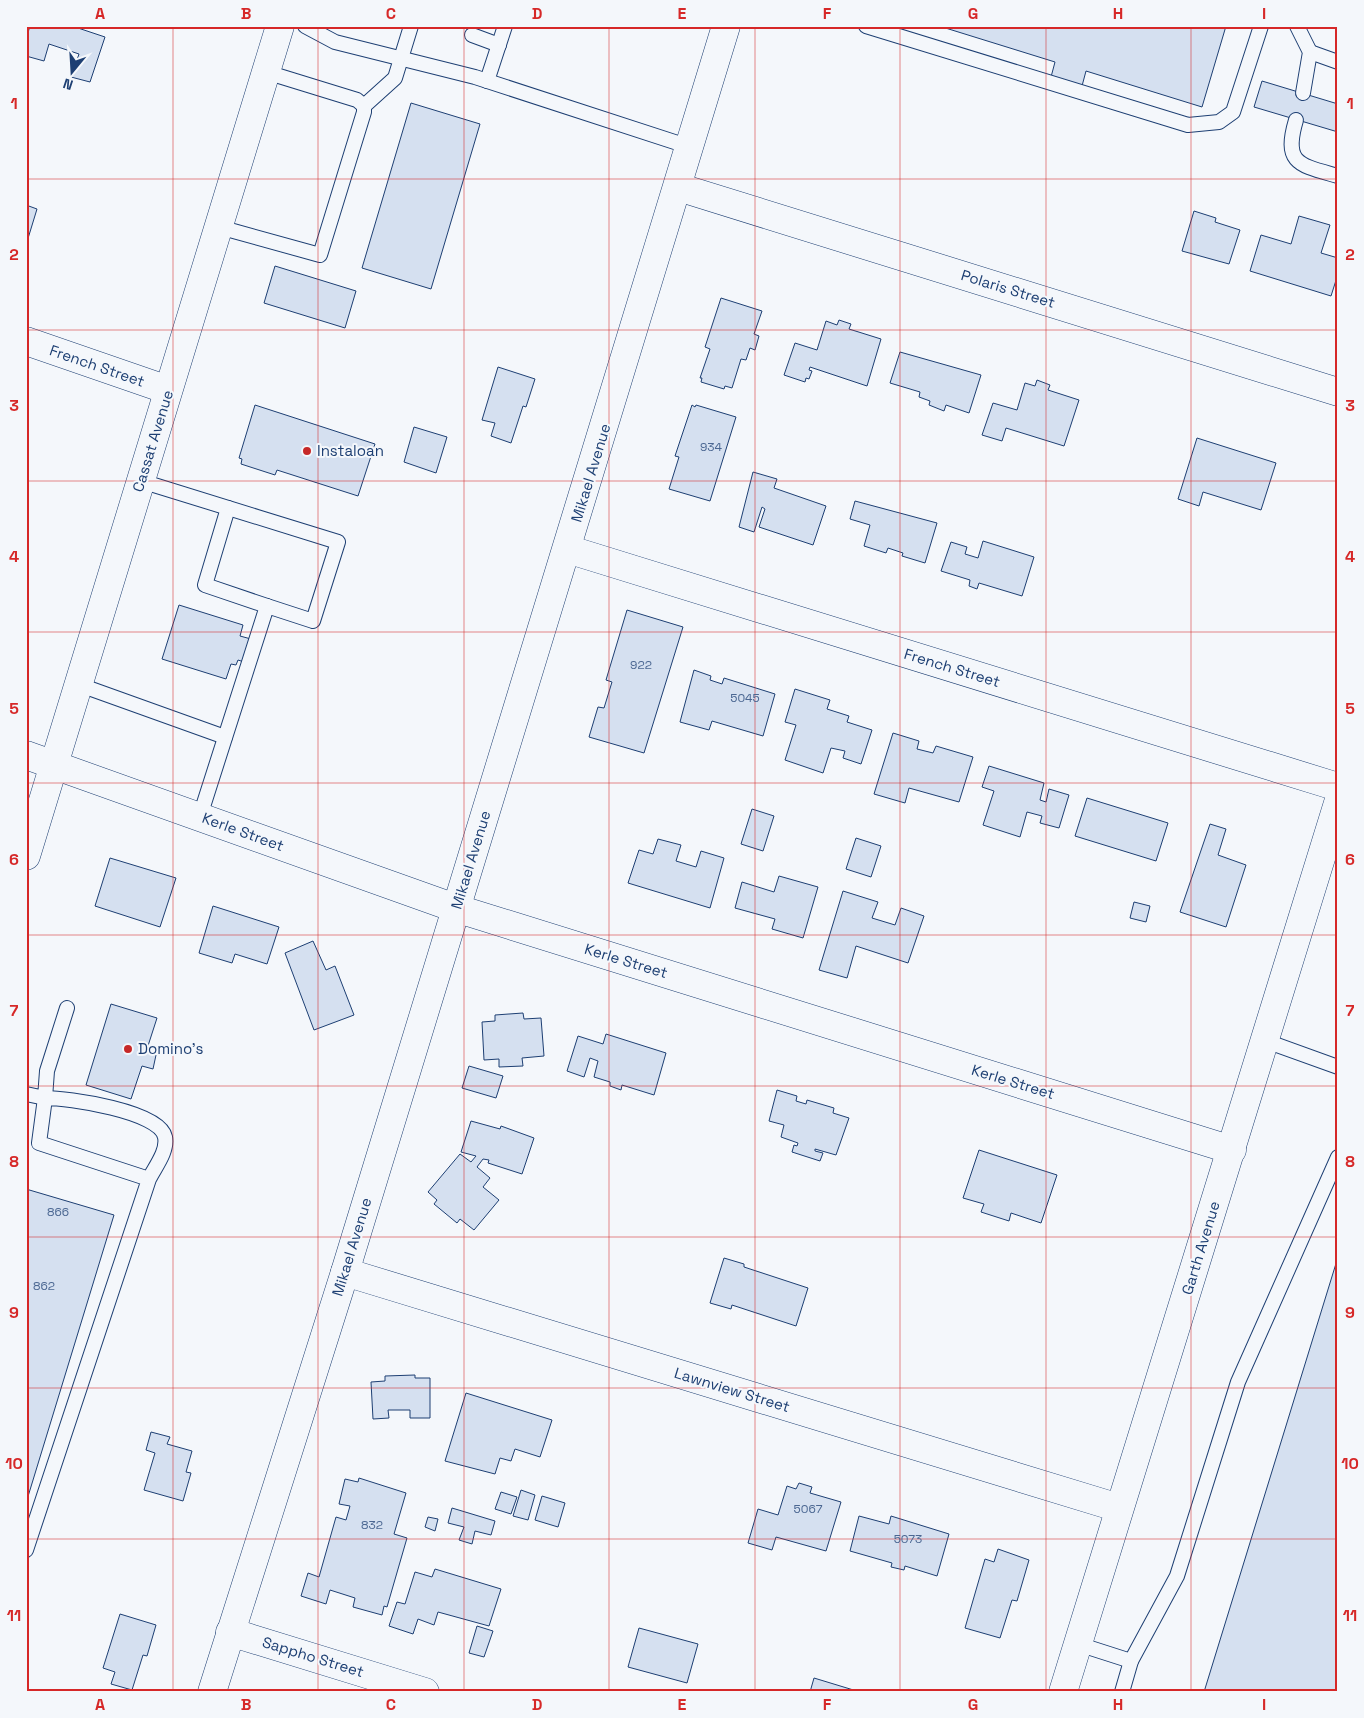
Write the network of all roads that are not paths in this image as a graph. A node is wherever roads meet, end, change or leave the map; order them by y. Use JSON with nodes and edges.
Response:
{"nodes":[{"id":1,"x":280,"y":26,"type":"edge"},
{"id":2,"x":305,"y":26,"type":"edge"},
{"id":3,"x":412,"y":26,"type":"edge"},
{"id":4,"x":505,"y":26,"type":"edge"},
{"id":5,"x":726,"y":26,"type":"edge"},
{"id":6,"x":866,"y":26,"type":"edge"},
{"id":7,"x":1261,"y":26,"type":"edge"},
{"id":8,"x":1297,"y":26,"type":"edge"},
{"id":9,"x":472,"y":35,"type":"dead end"},
{"id":10,"x":499,"y":45,"type":"junction"},
{"id":11,"x":1310,"y":52,"type":"junction"},
{"id":12,"x":401,"y":58,"type":"junction"},
{"id":13,"x":1338,"y":62,"type":"edge"},
{"id":14,"x":266,"y":72,"type":"junction"},
{"id":15,"x":487,"y":81,"type":"junction"},
{"id":16,"x":1303,"y":94,"type":"dead end"},
{"id":17,"x":364,"y":106,"type":"junction"},
{"id":18,"x":1296,"y":120,"type":"dead end"},
{"id":19,"x":690,"y":147,"type":"junction"},
{"id":20,"x":1338,"y":176,"type":"edge"},
{"id":21,"x":678,"y":187,"type":"junction"},
{"id":22,"x":219,"y":227,"type":"junction"},
{"id":23,"x":26,"y":341,"type":"edge"},
{"id":24,"x":168,"y":390,"type":"junction"},
{"id":25,"x":1338,"y":392,"type":"edge"},
{"id":26,"x":141,"y":481,"type":"junction"},
{"id":27,"x":228,"y":508,"type":"junction"},
{"id":28,"x":567,"y":549,"type":"junction"},
{"id":29,"x":267,"y":606,"type":"junction"},
{"id":30,"x":80,"y":685,"type":"junction"},
{"id":31,"x":225,"y":737,"type":"junction"},
{"id":32,"x":26,"y":755,"type":"edge"},
{"id":33,"x":55,"y":765,"type":"junction"},
{"id":34,"x":1338,"y":786,"type":"edge"},
{"id":35,"x":1338,"y":803,"type":"edge"},
{"id":36,"x":200,"y":816,"type":"junction"},
{"id":37,"x":26,"y":856,"type":"edge"},
{"id":38,"x":456,"y":908,"type":"junction"},
{"id":39,"x":67,"y":1008,"type":"dead end"},
{"id":40,"x":1266,"y":1041,"type":"junction"},
{"id":41,"x":1338,"y":1067,"type":"edge"},
{"id":42,"x":26,"y":1094,"type":"edge"},
{"id":43,"x":45,"y":1098,"type":"junction"},
{"id":44,"x":1232,"y":1150,"type":"junction"},
{"id":45,"x":1338,"y":1157,"type":"edge"},
{"id":46,"x":149,"y":1179,"type":"junction"},
{"id":47,"x":345,"y":1272,"type":"junction"},
{"id":48,"x":1120,"y":1508,"type":"junction"},
{"id":49,"x":26,"y":1550,"type":"edge"},
{"id":50,"x":230,"y":1632,"type":"junction"},
{"id":51,"x":1078,"y":1644,"type":"junction"},
{"id":52,"x":1131,"y":1661,"type":"junction"},
{"id":53,"x":212,"y":1692,"type":"edge"},
{"id":54,"x":425,"y":1692,"type":"edge"},
{"id":55,"x":1063,"y":1692,"type":"edge"},
{"id":56,"x":1122,"y":1692,"type":"edge"}],
"edges":[{"from":1,"to":14,"type":"street","name":"Cassat Avenue"},
{"from":2,"to":12,"type":"lane"},
{"from":3,"to":12,"type":"lane"},
{"from":4,"to":10,"type":"lane"},
{"from":5,"to":19,"type":"street","name":"Mikael Avenue"},
{"from":6,"to":7,"type":"lane"},
{"from":8,"to":11,"type":"lane"},
{"from":9,"to":10,"type":"lane"},
{"from":10,"to":15,"type":"lane"},
{"from":11,"to":13,"type":"lane"},
{"from":11,"to":16,"type":"lane"},
{"from":12,"to":15,"type":"lane"},
{"from":12,"to":17,"type":"lane"},
{"from":14,"to":17,"type":"lane"},
{"from":14,"to":22,"type":"street","name":"Cassat Avenue"},
{"from":15,"to":19,"type":"lane"},
{"from":17,"to":22,"type":"lane"},
{"from":18,"to":20,"type":"lane"},
{"from":19,"to":21,"type":"street","name":"Mikael Avenue"},
{"from":21,"to":25,"type":"street","name":"Polaris Street"},
{"from":21,"to":28,"type":"street","name":"Mikael Avenue"},
{"from":22,"to":24,"type":"street","name":"Cassat Avenue"},
{"from":23,"to":24,"type":"street","name":"French Street"},
{"from":24,"to":26,"type":"street","name":"Cassat Avenue"},
{"from":26,"to":27,"type":"lane"},
{"from":26,"to":30,"type":"street","name":"Cassat Avenue"},
{"from":27,"to":29,"type":"lane"},
{"from":27,"to":29,"type":"lane"},
{"from":28,"to":34,"type":"street","name":"French Street"},
{"from":28,"to":38,"type":"street","name":"Mikael Avenue"},
{"from":29,"to":31,"type":"lane"},
{"from":30,"to":31,"type":"lane"},
{"from":30,"to":33,"type":"street","name":"Cassat Avenue"},
{"from":31,"to":36,"type":"lane"},
{"from":32,"to":33,"type":"street","name":"Kerle Street"},
{"from":33,"to":36,"type":"street","name":"Kerle Street"},
{"from":33,"to":37,"type":"street","name":"Cassat Avenue"},
{"from":35,"to":40,"type":"street","name":"Garth Avenue"},
{"from":36,"to":38,"type":"street","name":"Kerle Street"},
{"from":38,"to":44,"type":"street","name":"Kerle Street"},
{"from":38,"to":47,"type":"street","name":"Mikael Avenue"},
{"from":39,"to":43,"type":"lane"},
{"from":40,"to":41,"type":"lane"},
{"from":40,"to":44,"type":"street","name":"Garth Avenue"},
{"from":42,"to":43,"type":"lane"},
{"from":43,"to":46,"type":"lane"},
{"from":43,"to":46,"type":"lane"},
{"from":44,"to":48,"type":"street","name":"Garth Avenue"},
{"from":45,"to":52,"type":"lane"},
{"from":46,"to":49,"type":"lane"},
{"from":47,"to":48,"type":"street","name":"Lawnview Street"},
{"from":47,"to":50,"type":"street","name":"Mikael Avenue"},
{"from":48,"to":51,"type":"street","name":"Garth Avenue"},
{"from":50,"to":53,"type":"street","name":"Mikael Avenue"},
{"from":50,"to":54,"type":"street","name":"Sappho Street"},
{"from":51,"to":52,"type":"lane"},
{"from":51,"to":55,"type":"street","name":"Garth Avenue"},
{"from":52,"to":56,"type":"lane"}]}
